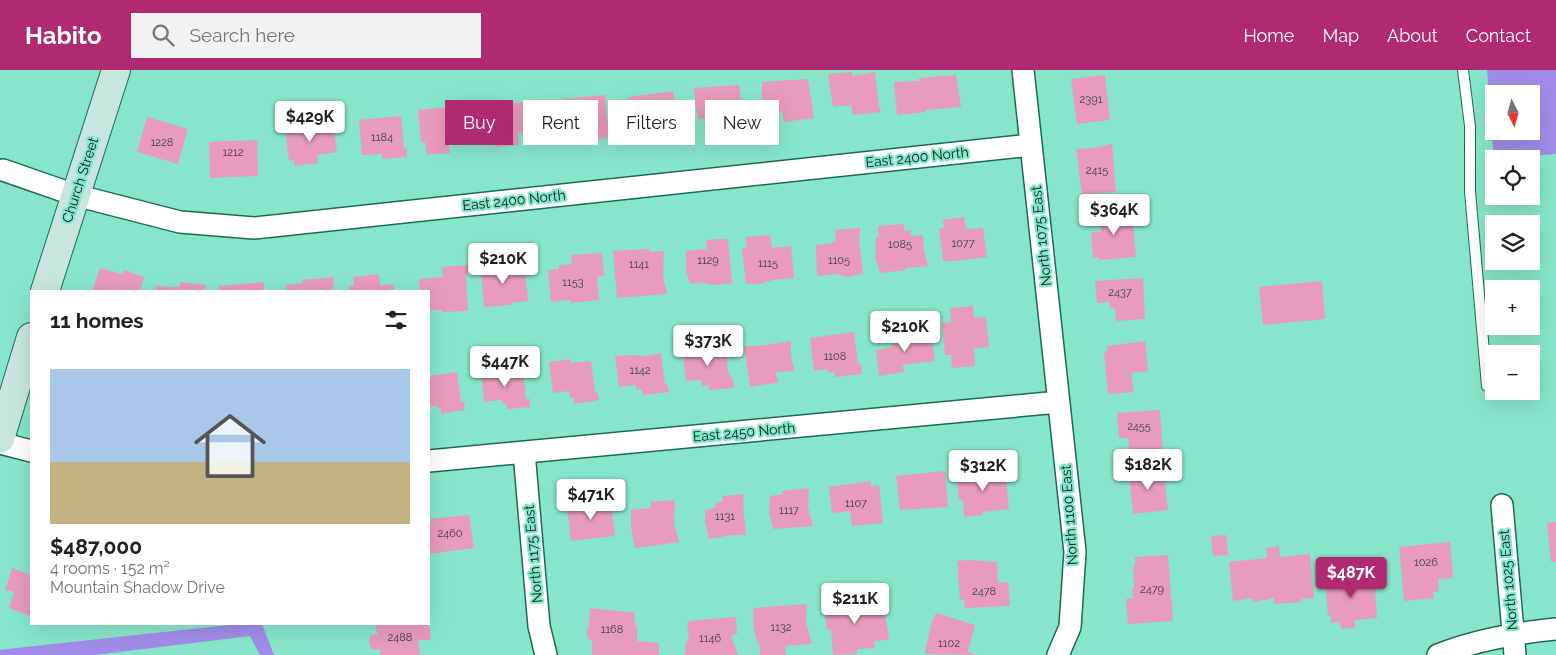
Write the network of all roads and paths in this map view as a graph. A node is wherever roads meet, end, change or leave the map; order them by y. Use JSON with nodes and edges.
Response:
{"nodes":[{"id":1,"x":116,"y":70,"type":"edge"},
{"id":2,"x":1023,"y":70,"type":"edge"},
{"id":3,"x":1463,"y":70,"type":"edge"},
{"id":4,"x":1031,"y":145,"type":"junction"},
{"id":5,"x":3,"y":170,"type":"dead end"},
{"id":6,"x":75,"y":195,"type":"junction"},
{"id":7,"x":45,"y":290,"type":"edge"},
{"id":8,"x":30,"y":340,"type":"edge"},
{"id":9,"x":1485,"y":363,"type":"edge"},
{"id":10,"x":1059,"y":402,"type":"junction"},
{"id":11,"x":0,"y":439,"type":"edge"},
{"id":12,"x":0,"y":443,"type":"edge"},
{"id":13,"x":30,"y":451,"type":"edge"},
{"id":14,"x":524,"y":452,"type":"junction"},
{"id":15,"x":430,"y":461,"type":"edge"},
{"id":16,"x":1502,"y":505,"type":"dead end"},
{"id":17,"x":1556,"y":629,"type":"edge"},
{"id":18,"x":1514,"y":645,"type":"edge"},
{"id":19,"x":546,"y":655,"type":"edge"},
{"id":20,"x":1058,"y":655,"type":"edge"},
{"id":21,"x":1438,"y":655,"type":"edge"}],
"edges":[{"from":1,"to":6,"type":"street","name":"Church Street"},
{"from":2,"to":4,"type":"street","name":"North 1075 East"},
{"from":3,"to":9,"type":"lane"},
{"from":4,"to":6,"type":"street","name":"East 2400 North"},
{"from":4,"to":10,"type":"street","name":"North 1075 East"},
{"from":5,"to":6,"type":"street","name":"East 2400 North"},
{"from":6,"to":7,"type":"street","name":"Church Street"},
{"from":8,"to":11,"type":"street"},
{"from":10,"to":14,"type":"street","name":"East 2450 North"},
{"from":10,"to":20,"type":"street","name":"North 1100 East"},
{"from":12,"to":13,"type":"street"},
{"from":14,"to":15,"type":"street","name":"East 2450 North"},
{"from":14,"to":19,"type":"street","name":"North 1175 East"},
{"from":16,"to":18,"type":"street","name":"North 1025 East"},
{"from":17,"to":18,"type":"street"},
{"from":18,"to":21,"type":"street"}]}
